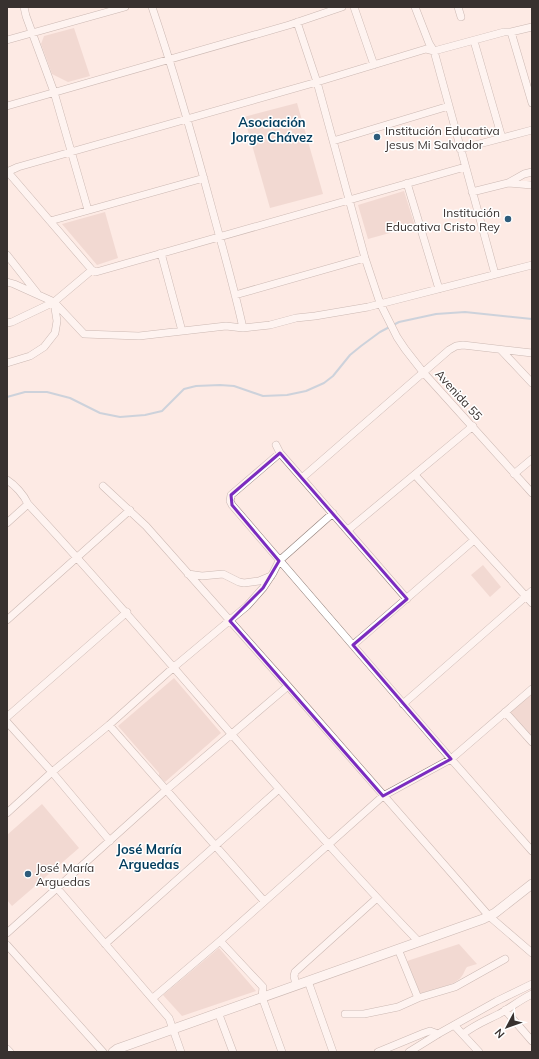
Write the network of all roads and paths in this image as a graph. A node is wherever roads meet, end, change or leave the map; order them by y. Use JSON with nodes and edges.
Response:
{"nodes":[{"id":1,"x":24,"y":7,"type":"edge"},
{"id":2,"x":125,"y":7,"type":"edge"},
{"id":3,"x":152,"y":7,"type":"edge"},
{"id":4,"x":342,"y":7,"type":"edge"},
{"id":5,"x":354,"y":7,"type":"edge"},
{"id":6,"x":416,"y":7,"type":"edge"},
{"id":7,"x":458,"y":7,"type":"edge"},
{"id":8,"x":461,"y":17,"type":"dead end"},
{"id":9,"x":297,"y":22,"type":"junction"},
{"id":10,"x":532,"y":27,"type":"edge"},
{"id":11,"x":512,"y":32,"type":"junction"},
{"id":12,"x":33,"y":33,"type":"junction"},
{"id":13,"x":7,"y":40,"type":"edge"},
{"id":14,"x":474,"y":41,"type":"junction"},
{"id":15,"x":434,"y":51,"type":"junction"},
{"id":16,"x":170,"y":59,"type":"junction"},
{"id":17,"x":374,"y":65,"type":"junction"},
{"id":18,"x":317,"y":82,"type":"junction"},
{"id":19,"x":54,"y":92,"type":"junction"},
{"id":20,"x":532,"y":103,"type":"edge"},
{"id":21,"x":7,"y":106,"type":"edge"},
{"id":22,"x":449,"y":106,"type":"junction"},
{"id":23,"x":187,"y":119,"type":"junction"},
{"id":24,"x":532,"y":130,"type":"edge"},
{"id":25,"x":502,"y":138,"type":"junction"},
{"id":26,"x":333,"y":141,"type":"junction"},
{"id":27,"x":460,"y":149,"type":"junction"},
{"id":28,"x":72,"y":152,"type":"junction"},
{"id":29,"x":464,"y":167,"type":"junction"},
{"id":30,"x":7,"y":171,"type":"edge"},
{"id":31,"x":532,"y":172,"type":"edge"},
{"id":32,"x":204,"y":178,"type":"junction"},
{"id":33,"x":407,"y":183,"type":"junction"},
{"id":34,"x":508,"y":183,"type":"junction"},
{"id":35,"x":532,"y":185,"type":"edge"},
{"id":36,"x":472,"y":192,"type":"junction"},
{"id":37,"x":350,"y":200,"type":"junction"},
{"id":38,"x":88,"y":210,"type":"junction"},
{"id":39,"x":50,"y":222,"type":"junction"},
{"id":40,"x":220,"y":237,"type":"junction"},
{"id":41,"x":161,"y":253,"type":"junction"},
{"id":42,"x":7,"y":255,"type":"edge"},
{"id":43,"x":365,"y":258,"type":"junction"},
{"id":44,"x":532,"y":265,"type":"edge"},
{"id":45,"x":92,"y":270,"type":"junction"},
{"id":46,"x":494,"y":274,"type":"junction"},
{"id":47,"x":7,"y":282,"type":"edge"},
{"id":48,"x":439,"y":289,"type":"junction"},
{"id":49,"x":38,"y":294,"type":"junction"},
{"id":50,"x":236,"y":295,"type":"junction"},
{"id":51,"x":54,"y":302,"type":"junction"},
{"id":52,"x":380,"y":304,"type":"junction"},
{"id":53,"x":7,"y":323,"type":"edge"},
{"id":54,"x":243,"y":328,"type":"junction"},
{"id":55,"x":182,"y":331,"type":"junction"},
{"id":56,"x":501,"y":350,"type":"junction"},
{"id":57,"x":532,"y":353,"type":"edge"},
{"id":58,"x":7,"y":363,"type":"edge"},
{"id":59,"x":424,"y":372,"type":"junction"},
{"id":60,"x":532,"y":383,"type":"edge"},
{"id":61,"x":473,"y":426,"type":"junction"},
{"id":62,"x":276,"y":445,"type":"dead end"},
{"id":63,"x":280,"y":453,"type":"junction"},
{"id":64,"x":532,"y":459,"type":"edge"},
{"id":65,"x":514,"y":474,"type":"junction"},
{"id":66,"x":414,"y":475,"type":"junction"},
{"id":67,"x":302,"y":478,"type":"junction"},
{"id":68,"x":7,"y":480,"type":"edge"},
{"id":69,"x":103,"y":486,"type":"dead end"},
{"id":70,"x":532,"y":493,"type":"edge"},
{"id":71,"x":28,"y":504,"type":"junction"},
{"id":72,"x":130,"y":510,"type":"junction"},
{"id":73,"x":333,"y":513,"type":"junction"},
{"id":74,"x":7,"y":523,"type":"edge"},
{"id":75,"x":348,"y":530,"type":"junction"},
{"id":76,"x":474,"y":540,"type":"junction"},
{"id":77,"x":78,"y":557,"type":"junction"},
{"id":78,"x":279,"y":561,"type":"junction"},
{"id":79,"x":188,"y":574,"type":"junction"},
{"id":80,"x":271,"y":576,"type":"junction"},
{"id":81,"x":529,"y":594,"type":"edge"},
{"id":82,"x":407,"y":599,"type":"junction"},
{"id":83,"x":532,"y":603,"type":"edge"},
{"id":84,"x":126,"y":612,"type":"junction"},
{"id":85,"x":7,"y":620,"type":"edge"},
{"id":86,"x":230,"y":621,"type":"junction"},
{"id":87,"x":353,"y":645,"type":"junction"},
{"id":88,"x":174,"y":667,"type":"junction"},
{"id":89,"x":288,"y":686,"type":"junction"},
{"id":90,"x":532,"y":689,"type":"edge"},
{"id":91,"x":403,"y":704,"type":"junction"},
{"id":92,"x":505,"y":712,"type":"junction"},
{"id":93,"x":7,"y":717,"type":"edge"},
{"id":94,"x":7,"y":722,"type":"edge"},
{"id":95,"x":109,"y":725,"type":"junction"},
{"id":96,"x":231,"y":733,"type":"junction"},
{"id":97,"x":532,"y":742,"type":"edge"},
{"id":98,"x":451,"y":759,"type":"junction"},
{"id":99,"x":52,"y":772,"type":"junction"},
{"id":100,"x":279,"y":789,"type":"junction"},
{"id":101,"x":166,"y":790,"type":"junction"},
{"id":102,"x":383,"y":796,"type":"junction"},
{"id":103,"x":7,"y":813,"type":"edge"},
{"id":104,"x":110,"y":841,"type":"junction"},
{"id":105,"x":328,"y":844,"type":"junction"},
{"id":106,"x":215,"y":847,"type":"junction"},
{"id":107,"x":532,"y":851,"type":"edge"},
{"id":108,"x":532,"y":884,"type":"edge"},
{"id":109,"x":57,"y":888,"type":"junction"},
{"id":110,"x":377,"y":898,"type":"junction"},
{"id":111,"x":264,"y":901,"type":"junction"},
{"id":112,"x":489,"y":916,"type":"junction"},
{"id":113,"x":7,"y":932,"type":"edge"},
{"id":114,"x":220,"y":941,"type":"junction"},
{"id":115,"x":419,"y":942,"type":"junction"},
{"id":116,"x":105,"y":944,"type":"junction"},
{"id":117,"x":7,"y":945,"type":"edge"},
{"id":118,"x":398,"y":949,"type":"junction"},
{"id":119,"x":532,"y":953,"type":"edge"},
{"id":120,"x":505,"y":959,"type":"dead end"},
{"id":121,"x":308,"y":981,"type":"junction"},
{"id":122,"x":532,"y":984,"type":"edge"},
{"id":123,"x":296,"y":985,"type":"junction"},
{"id":124,"x":532,"y":994,"type":"edge"},
{"id":125,"x":262,"y":997,"type":"junction"},
{"id":126,"x":153,"y":998,"type":"junction"},
{"id":127,"x":418,"y":998,"type":"junction"},
{"id":128,"x":505,"y":1010,"type":"junction"},
{"id":129,"x":218,"y":1012,"type":"junction"},
{"id":130,"x":345,"y":1014,"type":"dead end"},
{"id":131,"x":454,"y":1024,"type":"junction"},
{"id":132,"x":172,"y":1029,"type":"junction"},
{"id":133,"x":438,"y":1034,"type":"junction"},
{"id":134,"x":463,"y":1034,"type":"junction"},
{"id":135,"x":532,"y":1041,"type":"edge"},
{"id":136,"x":7,"y":1048,"type":"edge"},
{"id":137,"x":10,"y":1052,"type":"edge"},
{"id":138,"x":102,"y":1052,"type":"edge"},
{"id":139,"x":113,"y":1052,"type":"edge"},
{"id":140,"x":181,"y":1052,"type":"edge"},
{"id":141,"x":232,"y":1052,"type":"edge"},
{"id":142,"x":282,"y":1052,"type":"edge"},
{"id":143,"x":333,"y":1052,"type":"edge"},
{"id":144,"x":378,"y":1052,"type":"edge"},
{"id":145,"x":412,"y":1052,"type":"edge"},
{"id":146,"x":479,"y":1052,"type":"edge"}],
"edges":[{"from":1,"to":12,"type":"street"},
{"from":2,"to":12,"type":"street"},
{"from":3,"to":16,"type":"street"},
{"from":4,"to":9,"type":"street"},
{"from":5,"to":17,"type":"street"},
{"from":6,"to":15,"type":"street"},
{"from":7,"to":8,"type":"street"},
{"from":9,"to":16,"type":"street"},
{"from":9,"to":18,"type":"street","name":"Avenida 55"},
{"from":10,"to":11,"type":"street"},
{"from":11,"to":14,"type":"street"},
{"from":11,"to":20,"type":"street"},
{"from":12,"to":13,"type":"street"},
{"from":12,"to":19,"type":"street"},
{"from":14,"to":15,"type":"street"},
{"from":14,"to":25,"type":"street"},
{"from":15,"to":17,"type":"street"},
{"from":15,"to":22,"type":"street"},
{"from":16,"to":19,"type":"street"},
{"from":16,"to":23,"type":"street"},
{"from":17,"to":18,"type":"street"},
{"from":18,"to":23,"type":"street"},
{"from":18,"to":26,"type":"street","name":"Avenida 55"},
{"from":19,"to":21,"type":"street"},
{"from":19,"to":28,"type":"street"},
{"from":22,"to":26,"type":"street"},
{"from":22,"to":27,"type":"street"},
{"from":23,"to":28,"type":"street"},
{"from":23,"to":32,"type":"street"},
{"from":24,"to":25,"type":"street"},
{"from":25,"to":27,"type":"street"},
{"from":26,"to":37,"type":"street","name":"Avenida 55"},
{"from":27,"to":29,"type":"street"},
{"from":28,"to":30,"type":"street"},
{"from":28,"to":38,"type":"street"},
{"from":29,"to":33,"type":"street"},
{"from":29,"to":36,"type":"street"},
{"from":30,"to":39,"type":"street"},
{"from":31,"to":34,"type":"street"},
{"from":32,"to":38,"type":"street"},
{"from":32,"to":40,"type":"street"},
{"from":33,"to":37,"type":"street"},
{"from":33,"to":48,"type":"street"},
{"from":34,"to":35,"type":"street"},
{"from":34,"to":36,"type":"street"},
{"from":36,"to":46,"type":"street"},
{"from":37,"to":40,"type":"street"},
{"from":37,"to":43,"type":"street","name":"Avenida 55"},
{"from":38,"to":39,"type":"street"},
{"from":39,"to":45,"type":"street"},
{"from":40,"to":41,"type":"street"},
{"from":40,"to":50,"type":"street"},
{"from":41,"to":45,"type":"street"},
{"from":41,"to":55,"type":"street"},
{"from":42,"to":49,"type":"street"},
{"from":43,"to":50,"type":"street"},
{"from":43,"to":52,"type":"street","name":"Avenida 55"},
{"from":44,"to":46,"type":"street"},
{"from":45,"to":51,"type":"street"},
{"from":46,"to":48,"type":"street"},
{"from":47,"to":49,"type":"street"},
{"from":48,"to":52,"type":"street"},
{"from":49,"to":51,"type":"street"},
{"from":50,"to":54,"type":"street"},
{"from":51,"to":53,"type":"street"},
{"from":51,"to":55,"type":"street"},
{"from":51,"to":58,"type":"street"},
{"from":52,"to":54,"type":"street"},
{"from":52,"to":59,"type":"street","name":"Avenida 55"},
{"from":54,"to":55,"type":"street"},
{"from":56,"to":57,"type":"street"},
{"from":56,"to":59,"type":"street"},
{"from":56,"to":60,"type":"street"},
{"from":59,"to":61,"type":"street","name":"Avenida 55"},
{"from":59,"to":67,"type":"street"},
{"from":61,"to":65,"type":"street","name":"Avenida 55"},
{"from":61,"to":66,"type":"street"},
{"from":62,"to":63,"type":"street"},
{"from":63,"to":67,"type":"street"},
{"from":63,"to":78,"type":"street"},
{"from":64,"to":65,"type":"street"},
{"from":65,"to":70,"type":"street","name":"Avenida 55"},
{"from":66,"to":75,"type":"street"},
{"from":66,"to":76,"type":"street"},
{"from":67,"to":73,"type":"street"},
{"from":68,"to":71,"type":"street"},
{"from":69,"to":72,"type":"street"},
{"from":71,"to":74,"type":"street"},
{"from":71,"to":77,"type":"street"},
{"from":72,"to":77,"type":"street"},
{"from":72,"to":79,"type":"street"},
{"from":73,"to":75,"type":"street"},
{"from":73,"to":78,"type":"street"},
{"from":75,"to":82,"type":"street"},
{"from":76,"to":81,"type":"street"},
{"from":76,"to":82,"type":"street"},
{"from":77,"to":84,"type":"street"},
{"from":77,"to":85,"type":"street"},
{"from":78,"to":80,"type":"street"},
{"from":78,"to":87,"type":"street"},
{"from":79,"to":80,"type":"street"},
{"from":79,"to":86,"type":"street"},
{"from":80,"to":86,"type":"street"},
{"from":81,"to":83,"type":"street"},
{"from":81,"to":91,"type":"street"},
{"from":82,"to":87,"type":"street"},
{"from":84,"to":88,"type":"street"},
{"from":84,"to":93,"type":"street"},
{"from":86,"to":88,"type":"street"},
{"from":86,"to":89,"type":"street"},
{"from":87,"to":91,"type":"street"},
{"from":88,"to":95,"type":"street"},
{"from":88,"to":96,"type":"street"},
{"from":89,"to":96,"type":"street"},
{"from":89,"to":102,"type":"street"},
{"from":90,"to":92,"type":"street"},
{"from":91,"to":98,"type":"street"},
{"from":92,"to":97,"type":"street"},
{"from":92,"to":98,"type":"street"},
{"from":94,"to":99,"type":"street"},
{"from":95,"to":99,"type":"street"},
{"from":95,"to":101,"type":"street"},
{"from":96,"to":100,"type":"street"},
{"from":96,"to":101,"type":"street"},
{"from":98,"to":102,"type":"street"},
{"from":98,"to":107,"type":"street"},
{"from":99,"to":103,"type":"street"},
{"from":99,"to":104,"type":"street"},
{"from":100,"to":105,"type":"street"},
{"from":100,"to":106,"type":"street"},
{"from":101,"to":104,"type":"street"},
{"from":101,"to":106,"type":"street"},
{"from":102,"to":105,"type":"street"},
{"from":102,"to":112,"type":"street"},
{"from":104,"to":109,"type":"street"},
{"from":105,"to":110,"type":"street"},
{"from":105,"to":111,"type":"street"},
{"from":106,"to":111,"type":"street"},
{"from":106,"to":116,"type":"street"},
{"from":108,"to":112,"type":"street"},
{"from":109,"to":113,"type":"street"},
{"from":109,"to":116,"type":"street"},
{"from":110,"to":115,"type":"street"},
{"from":110,"to":123,"type":"street"},
{"from":111,"to":114,"type":"street"},
{"from":112,"to":115,"type":"street"},
{"from":112,"to":119,"type":"street"},
{"from":114,"to":125,"type":"street"},
{"from":114,"to":126,"type":"street"},
{"from":115,"to":118,"type":"street"},
{"from":116,"to":126,"type":"street"},
{"from":117,"to":138,"type":"street"},
{"from":118,"to":121,"type":"street"},
{"from":118,"to":127,"type":"street"},
{"from":120,"to":127,"type":"street"},
{"from":121,"to":123,"type":"street"},
{"from":121,"to":143,"type":"street"},
{"from":122,"to":131,"type":"street"},
{"from":123,"to":125,"type":"street"},
{"from":124,"to":128,"type":"street"},
{"from":125,"to":129,"type":"street"},
{"from":125,"to":142,"type":"street"},
{"from":126,"to":132,"type":"street"},
{"from":127,"to":130,"type":"street"},
{"from":128,"to":134,"type":"street"},
{"from":128,"to":135,"type":"street"},
{"from":129,"to":132,"type":"street"},
{"from":129,"to":141,"type":"street"},
{"from":131,"to":133,"type":"street"},
{"from":131,"to":134,"type":"street"},
{"from":132,"to":139,"type":"street"},
{"from":132,"to":140,"type":"street"},
{"from":133,"to":144,"type":"street"},
{"from":133,"to":145,"type":"street"},
{"from":134,"to":146,"type":"street"},
{"from":136,"to":137,"type":"street"}]}
